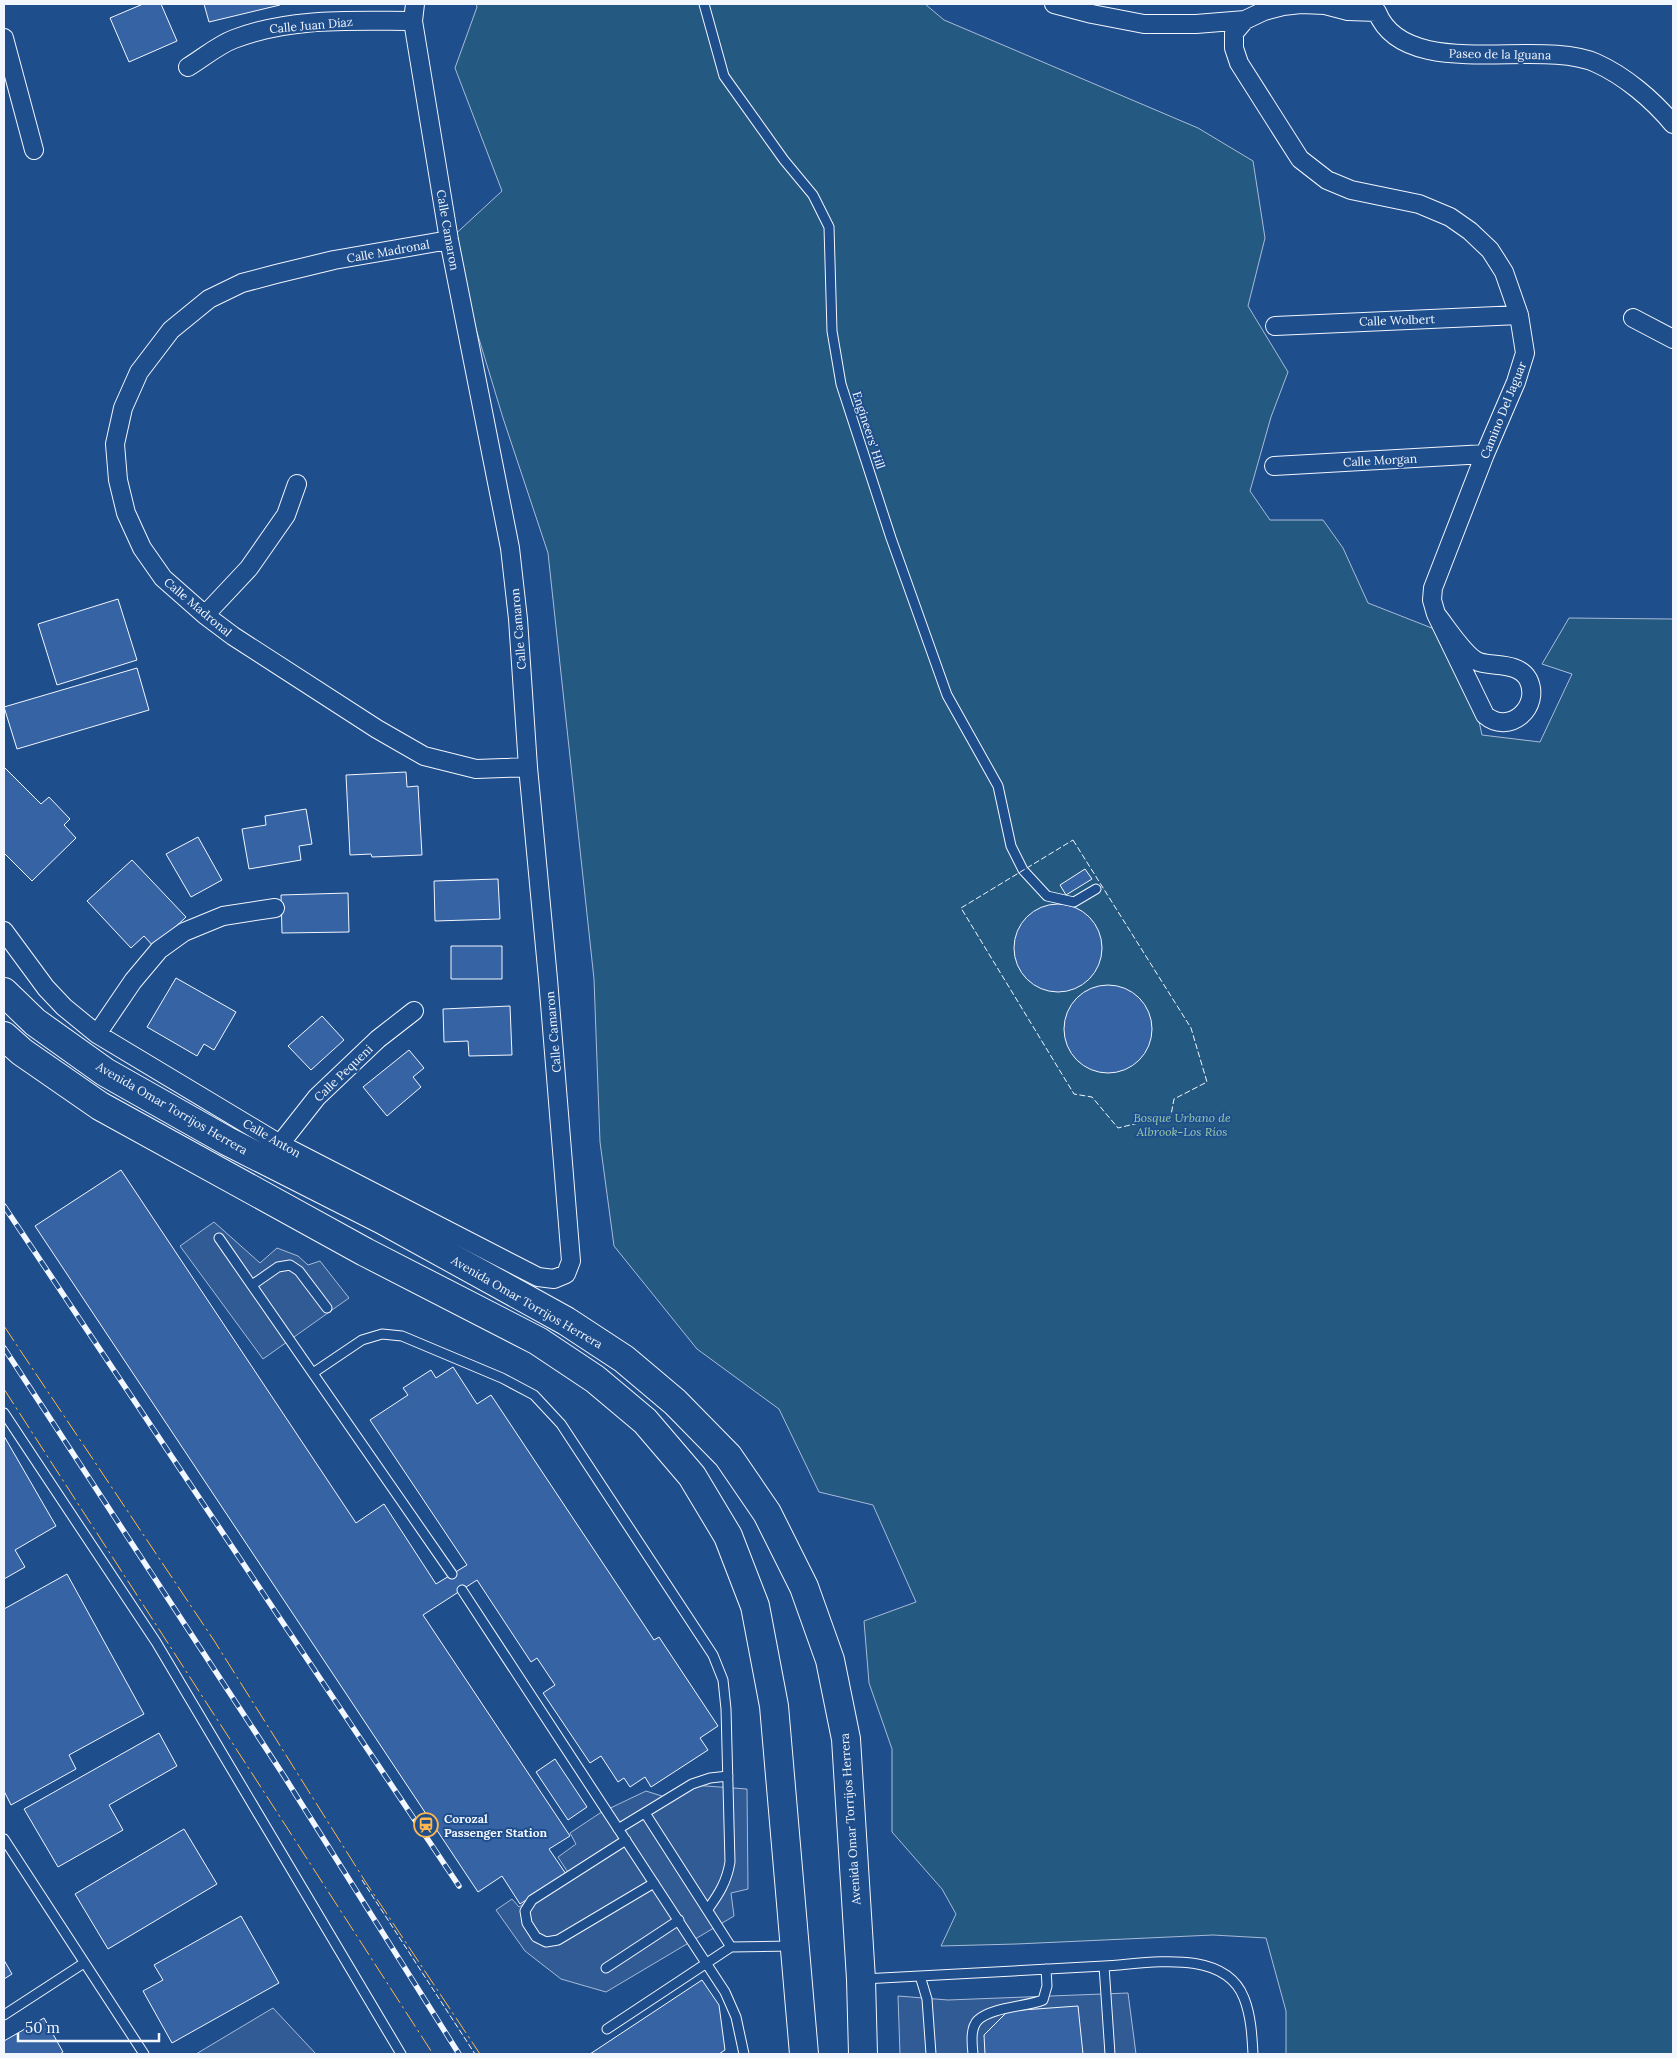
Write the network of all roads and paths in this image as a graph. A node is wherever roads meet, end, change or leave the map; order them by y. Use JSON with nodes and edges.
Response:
{"nodes":[{"id":1,"x":704,"y":4,"type":"edge"},
{"id":2,"x":1054,"y":4,"type":"edge"},
{"id":3,"x":1376,"y":8,"type":"edge"},
{"id":4,"x":414,"y":12,"type":"edge"},
{"id":5,"x":1245,"y":20,"type":"junction"},
{"id":6,"x":4,"y":38,"type":"edge"},
{"id":7,"x":188,"y":67,"type":"dead end"},
{"id":8,"x":1673,"y":124,"type":"edge"},
{"id":9,"x":34,"y":150,"type":"dead end"},
{"id":10,"x":449,"y":240,"type":"junction"},
{"id":11,"x":1519,"y":316,"type":"junction"},
{"id":12,"x":1633,"y":318,"type":"dead end"},
{"id":13,"x":1275,"y":326,"type":"dead end"},
{"id":14,"x":1673,"y":340,"type":"edge"},
{"id":15,"x":1485,"y":454,"type":"junction"},
{"id":16,"x":1274,"y":466,"type":"dead end"},
{"id":17,"x":297,"y":484,"type":"dead end"},
{"id":18,"x":1436,"y":614,"type":"junction"},
{"id":19,"x":204,"y":615,"type":"junction"},
{"id":20,"x":528,"y":767,"type":"junction"},
{"id":21,"x":1096,"y":889,"type":"dead end"},
{"id":22,"x":275,"y":908,"type":"dead end"},
{"id":23,"x":4,"y":931,"type":"edge"},
{"id":24,"x":4,"y":992,"type":"edge"},
{"id":25,"x":414,"y":1011,"type":"dead end"},
{"id":26,"x":97,"y":1034,"type":"junction"},
{"id":27,"x":4,"y":1036,"type":"edge"},
{"id":28,"x":280,"y":1144,"type":"junction"},
{"id":29,"x":219,"y":1238,"type":"dead end"},
{"id":30,"x":571,"y":1261,"type":"joint"},
{"id":31,"x":252,"y":1285,"type":"junction"},
{"id":32,"x":326,"y":1308,"type":"dead end"},
{"id":33,"x":312,"y":1373,"type":"junction"},
{"id":34,"x":4,"y":1413,"type":"edge"},
{"id":35,"x":452,"y":1574,"type":"dead end"},
{"id":36,"x":462,"y":1590,"type":"dead end"},
{"id":37,"x":728,"y":1776,"type":"junction"},
{"id":38,"x":645,"y":1813,"type":"junction"},
{"id":39,"x":618,"y":1829,"type":"junction"},
{"id":40,"x":4,"y":1840,"type":"edge"},
{"id":41,"x":626,"y":1840,"type":"junction"},
{"id":42,"x":654,"y":1884,"type":"junction"},
{"id":43,"x":708,"y":1909,"type":"junction"},
{"id":44,"x":679,"y":1920,"type":"junction"},
{"id":45,"x":795,"y":1946,"type":"junction"},
{"id":46,"x":731,"y":1947,"type":"junction"},
{"id":47,"x":706,"y":1962,"type":"junction"},
{"id":48,"x":84,"y":1963,"type":"junction"},
{"id":49,"x":1104,"y":1966,"type":"junction"},
{"id":50,"x":606,"y":1968,"type":"dead end"},
{"id":51,"x":1046,"y":1969,"type":"junction"},
{"id":52,"x":920,"y":1976,"type":"junction"},
{"id":53,"x":861,"y":1979,"type":"junction"},
{"id":54,"x":4,"y":2015,"type":"edge"},
{"id":55,"x":607,"y":2029,"type":"dead end"},
{"id":56,"x":144,"y":2054,"type":"edge"},
{"id":57,"x":401,"y":2054,"type":"edge"},
{"id":58,"x":744,"y":2054,"type":"edge"},
{"id":59,"x":804,"y":2054,"type":"edge"},
{"id":60,"x":863,"y":2054,"type":"edge"},
{"id":61,"x":931,"y":2054,"type":"edge"},
{"id":62,"x":972,"y":2054,"type":"edge"},
{"id":63,"x":1110,"y":2054,"type":"edge"},
{"id":64,"x":1254,"y":2054,"type":"edge"}],
"edges":[{"from":1,"to":21,"type":"lane","name":"Engineers' Hill"},
{"from":2,"to":5,"type":"street","name":"Paseo de la Iguana"},
{"from":3,"to":5,"type":"street","name":"Paseo de la Iguana"},
{"from":3,"to":8,"type":"street","name":"Paseo de la Iguana"},
{"from":4,"to":7,"type":"street","name":"Calle Juan Díaz"},
{"from":4,"to":10,"type":"street","name":"Calle Camaron"},
{"from":5,"to":11,"type":"street","name":"Camino Del Jaguar"},
{"from":6,"to":9,"type":"street"},
{"from":10,"to":19,"type":"street","name":"Calle Madronal"},
{"from":10,"to":20,"type":"street","name":"Calle Camaron"},
{"from":11,"to":13,"type":"street","name":"Calle Wolbert"},
{"from":11,"to":15,"type":"street","name":"Camino Del Jaguar"},
{"from":12,"to":14,"type":"street"},
{"from":15,"to":16,"type":"street","name":"Calle Morgan"},
{"from":15,"to":18,"type":"street","name":"Camino Del Jaguar"},
{"from":17,"to":19,"type":"street"},
{"from":18,"to":18,"type":"street","name":"Camino Del Jaguar"},
{"from":19,"to":20,"type":"street","name":"Calle Madronal"},
{"from":20,"to":30,"type":"street","name":"Calle Camaron"},
{"from":22,"to":26,"type":"street"},
{"from":23,"to":26,"type":"street","name":"Calle Anton"},
{"from":24,"to":53,"type":"main road","name":"Avenida Omar Torrijos Herrera"},
{"from":25,"to":28,"type":"street","name":"Calle Pequeni"},
{"from":26,"to":28,"type":"street","name":"Calle Anton"},
{"from":27,"to":45,"type":"main road"},
{"from":28,"to":30,"type":"street","name":"Calle Anton"},
{"from":29,"to":31,"type":"lane"},
{"from":31,"to":32,"type":"lane"},
{"from":31,"to":33,"type":"lane"},
{"from":33,"to":35,"type":"lane"},
{"from":33,"to":37,"type":"lane"},
{"from":34,"to":57,"type":"lane"},
{"from":36,"to":39,"type":"lane"},
{"from":37,"to":38,"type":"lane"},
{"from":37,"to":43,"type":"lane"},
{"from":38,"to":39,"type":"lane"},
{"from":38,"to":43,"type":"lane"},
{"from":39,"to":41,"type":"lane"},
{"from":40,"to":48,"type":"lane"},
{"from":41,"to":42,"type":"lane"},
{"from":41,"to":42,"type":"lane"},
{"from":42,"to":44,"type":"lane"},
{"from":43,"to":46,"type":"lane"},
{"from":44,"to":47,"type":"lane"},
{"from":44,"to":50,"type":"lane"},
{"from":45,"to":46,"type":"lane"},
{"from":45,"to":59,"type":"main road"},
{"from":46,"to":47,"type":"lane"},
{"from":47,"to":55,"type":"lane"},
{"from":47,"to":58,"type":"lane"},
{"from":48,"to":54,"type":"lane"},
{"from":48,"to":56,"type":"lane"},
{"from":49,"to":51,"type":"lane"},
{"from":49,"to":63,"type":"lane"},
{"from":49,"to":64,"type":"lane"},
{"from":51,"to":52,"type":"lane"},
{"from":51,"to":62,"type":"lane"},
{"from":52,"to":53,"type":"lane"},
{"from":52,"to":61,"type":"lane"},
{"from":53,"to":60,"type":"main road","name":"Avenida Omar Torrijos Herrera"}]}
